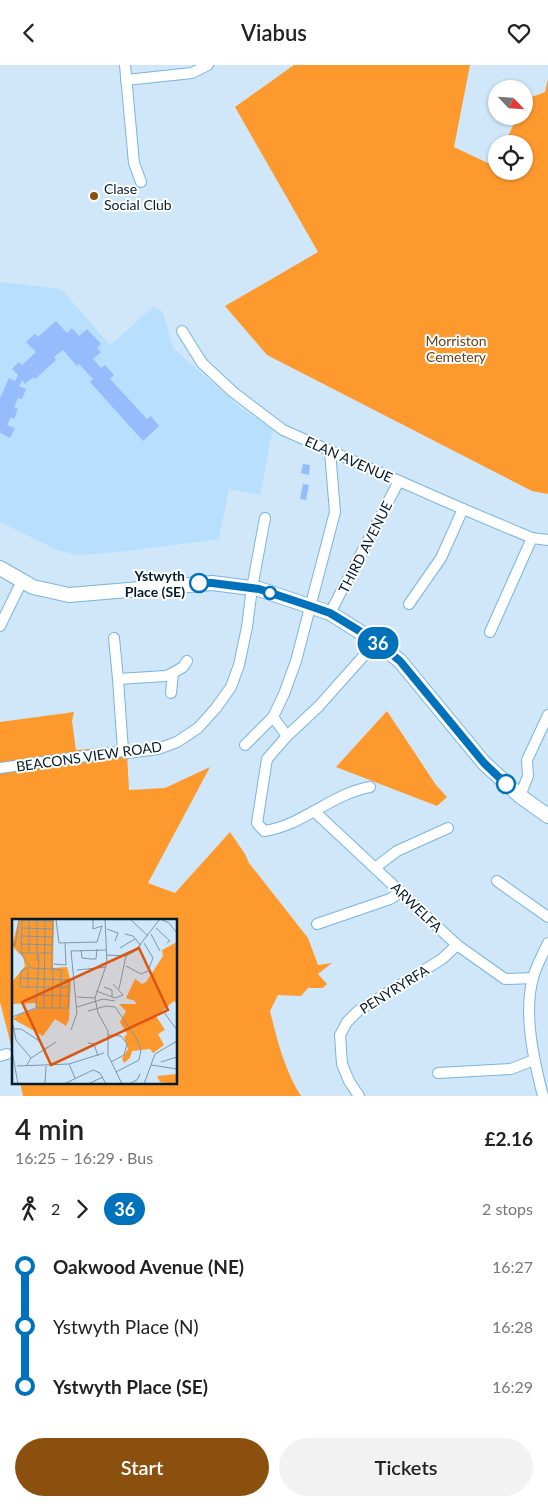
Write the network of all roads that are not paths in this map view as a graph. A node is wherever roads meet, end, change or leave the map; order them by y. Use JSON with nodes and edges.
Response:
{"nodes":[{"id":1,"x":125,"y":65,"type":"edge"},
{"id":2,"x":208,"y":65,"type":"edge"},
{"id":3,"x":126,"y":80,"type":"junction"},
{"id":4,"x":141,"y":182,"type":"dead end"},
{"id":5,"x":182,"y":331,"type":"dead end"},
{"id":6,"x":330,"y":451,"type":"junction"},
{"id":7,"x":399,"y":481,"type":"junction"},
{"id":8,"x":463,"y":509,"type":"junction"},
{"id":9,"x":264,"y":518,"type":"dead end"},
{"id":10,"x":532,"y":537,"type":"junction"},
{"id":11,"x":548,"y":540,"type":"edge"},
{"id":12,"x":0,"y":568,"type":"edge"},
{"id":13,"x":22,"y":581,"type":"junction"},
{"id":14,"x":252,"y":588,"type":"junction"},
{"id":15,"x":409,"y":604,"type":"dead end"},
{"id":16,"x":310,"y":606,"type":"junction"},
{"id":17,"x":330,"y":613,"type":"junction"},
{"id":18,"x":0,"y":626,"type":"edge"},
{"id":19,"x":490,"y":632,"type":"dead end"},
{"id":20,"x":114,"y":638,"type":"dead end"},
{"id":21,"x":376,"y":641,"type":"junction"},
{"id":22,"x":187,"y":661,"type":"dead end"},
{"id":23,"x":173,"y":673,"type":"junction"},
{"id":24,"x":118,"y":679,"type":"junction"},
{"id":25,"x":170,"y":693,"type":"dead end"},
{"id":26,"x":548,"y":715,"type":"edge"},
{"id":27,"x":273,"y":717,"type":"junction"},
{"id":28,"x":287,"y":736,"type":"junction"},
{"id":29,"x":245,"y":745,"type":"dead end"},
{"id":30,"x":123,"y":751,"type":"junction"},
{"id":31,"x":0,"y":768,"type":"edge"},
{"id":32,"x":370,"y":787,"type":"dead end"},
{"id":33,"x":520,"y":796,"type":"junction"},
{"id":34,"x":314,"y":811,"type":"junction"},
{"id":35,"x":548,"y":816,"type":"edge"},
{"id":36,"x":448,"y":828,"type":"dead end"},
{"id":37,"x":376,"y":867,"type":"junction"},
{"id":38,"x":497,"y":881,"type":"dead end"},
{"id":39,"x":401,"y":892,"type":"junction"},
{"id":40,"x":548,"y":917,"type":"edge"},
{"id":41,"x":317,"y":923,"type":"dead end"},
{"id":42,"x":548,"y":943,"type":"edge"},
{"id":43,"x":457,"y":945,"type":"junction"},
{"id":44,"x":533,"y":978,"type":"junction"},
{"id":45,"x":534,"y":1060,"type":"junction"},
{"id":46,"x":438,"y":1073,"type":"dead end"},
{"id":47,"x":359,"y":1096,"type":"edge"},
{"id":48,"x":543,"y":1096,"type":"edge"}],
"edges":[{"from":1,"to":3,"type":"street"},
{"from":2,"to":3,"type":"street"},
{"from":3,"to":4,"type":"street"},
{"from":5,"to":6,"type":"street","name":"ELAN AVENUE"},
{"from":6,"to":7,"type":"street","name":"ELAN AVENUE"},
{"from":6,"to":16,"type":"street"},
{"from":7,"to":8,"type":"street","name":"ELAN AVENUE"},
{"from":7,"to":17,"type":"street","name":"THIRD AVENUE"},
{"from":8,"to":10,"type":"street","name":"ELAN AVENUE"},
{"from":8,"to":15,"type":"street"},
{"from":9,"to":14,"type":"street","name":"BEACONS VIEW ROAD"},
{"from":10,"to":11,"type":"street","name":"ELAN AVENUE"},
{"from":10,"to":19,"type":"street"},
{"from":12,"to":13,"type":"street"},
{"from":13,"to":14,"type":"street"},
{"from":13,"to":18,"type":"street"},
{"from":14,"to":16,"type":"street"},
{"from":14,"to":30,"type":"street","name":"BEACONS VIEW ROAD"},
{"from":16,"to":17,"type":"street"},
{"from":16,"to":27,"type":"street"},
{"from":17,"to":21,"type":"street"},
{"from":20,"to":24,"type":"street"},
{"from":21,"to":28,"type":"street"},
{"from":21,"to":33,"type":"street"},
{"from":22,"to":23,"type":"street"},
{"from":23,"to":24,"type":"street"},
{"from":23,"to":25,"type":"street"},
{"from":24,"to":30,"type":"street"},
{"from":26,"to":33,"type":"street"},
{"from":27,"to":28,"type":"street"},
{"from":27,"to":29,"type":"street"},
{"from":28,"to":34,"type":"street"},
{"from":30,"to":31,"type":"street","name":"BEACONS VIEW ROAD"},
{"from":32,"to":34,"type":"street"},
{"from":33,"to":35,"type":"street"},
{"from":34,"to":37,"type":"street","name":"ARWELFA"},
{"from":36,"to":37,"type":"street"},
{"from":37,"to":39,"type":"street","name":"ARWELFA"},
{"from":38,"to":40,"type":"street"},
{"from":39,"to":41,"type":"street"},
{"from":39,"to":43,"type":"street","name":"ARWELFA"},
{"from":42,"to":44,"type":"street"},
{"from":43,"to":44,"type":"street","name":"ARWELFA"},
{"from":43,"to":47,"type":"street","name":"PENYRYRFA"},
{"from":44,"to":45,"type":"street"},
{"from":45,"to":46,"type":"street"},
{"from":45,"to":48,"type":"street"}]}
